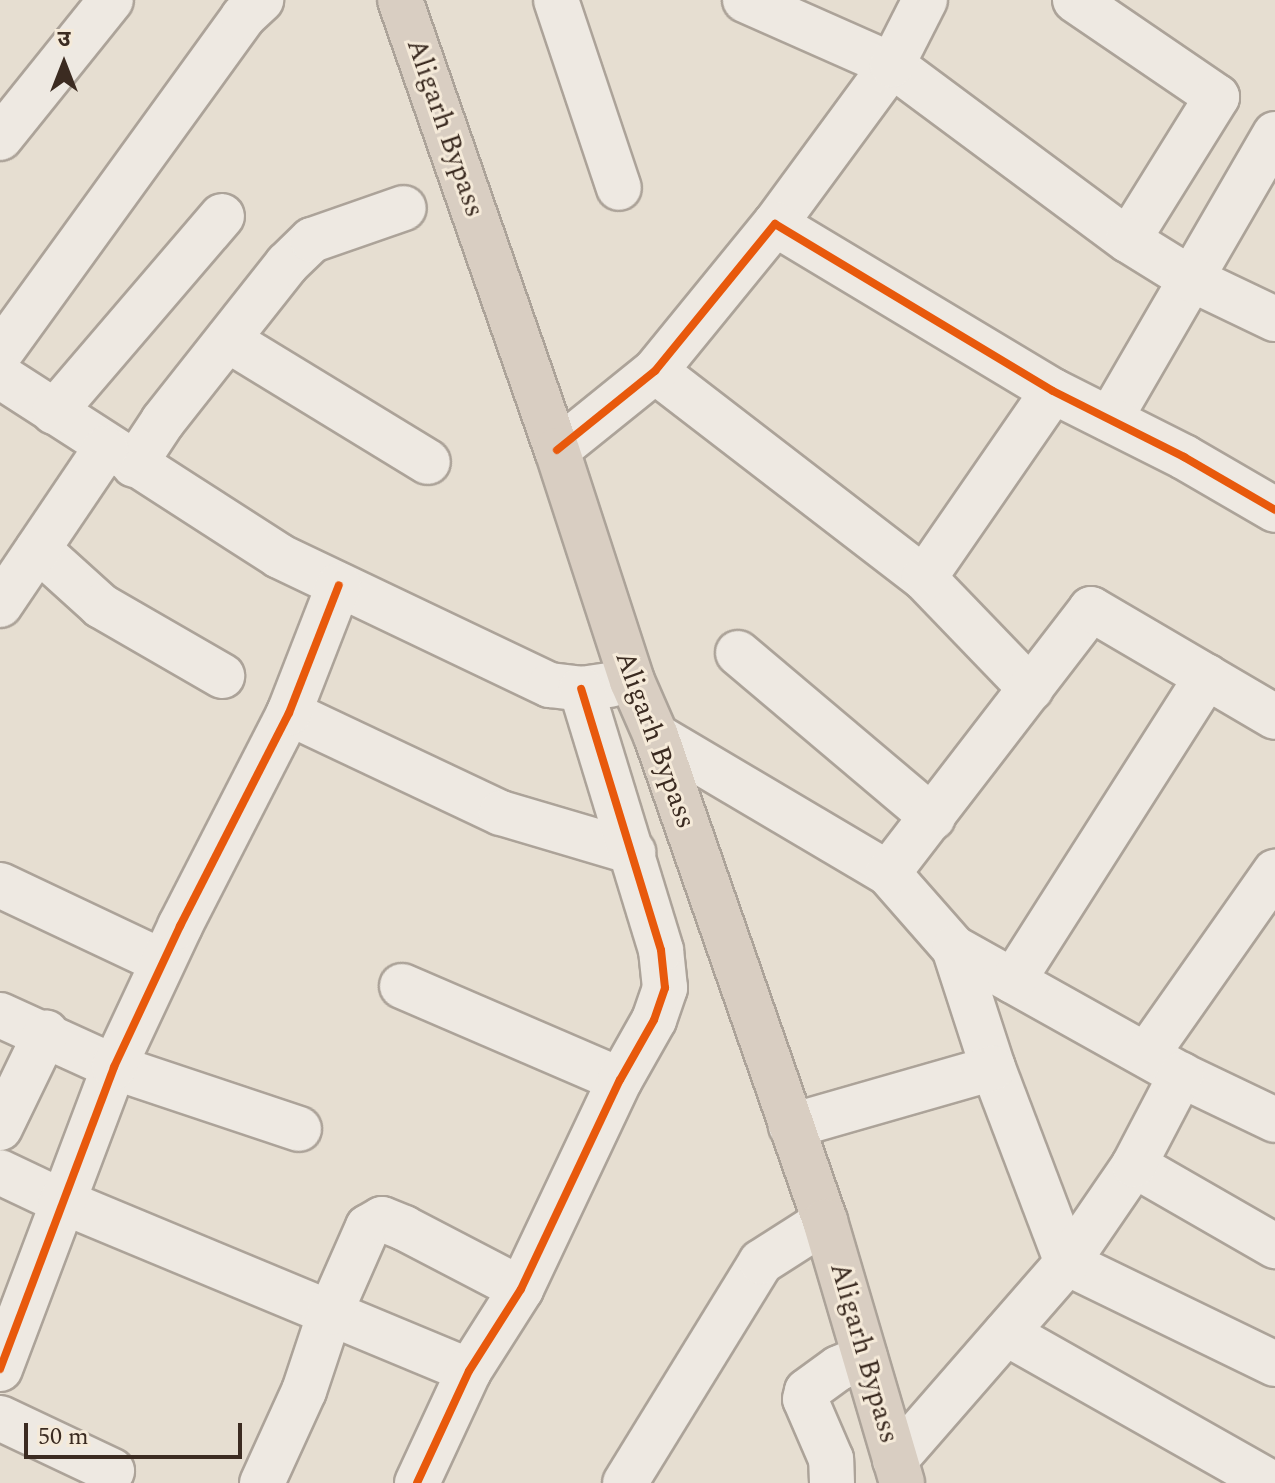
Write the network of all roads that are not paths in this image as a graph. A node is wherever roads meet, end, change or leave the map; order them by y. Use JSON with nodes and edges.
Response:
{"nodes":[{"id":1,"x":111,"y":0,"type":"edge"},
{"id":2,"x":261,"y":0,"type":"edge"},
{"id":3,"x":400,"y":0,"type":"edge"},
{"id":4,"x":556,"y":0,"type":"edge"},
{"id":5,"x":745,"y":0,"type":"edge"},
{"id":6,"x":925,"y":0,"type":"edge"},
{"id":7,"x":1075,"y":0,"type":"edge"},
{"id":8,"x":892,"y":65,"type":"junction"},
{"id":9,"x":1217,"y":97,"type":"junction"},
{"id":10,"x":1275,"y":131,"type":"edge"},
{"id":11,"x":0,"y":138,"type":"edge"},
{"id":12,"x":619,"y":188,"type":"dead end"},
{"id":13,"x":404,"y":208,"type":"dead end"},
{"id":14,"x":222,"y":216,"type":"dead end"},
{"id":15,"x":775,"y":224,"type":"junction"},
{"id":16,"x":1128,"y":240,"type":"junction"},
{"id":17,"x":1191,"y":279,"type":"junction"},
{"id":18,"x":1275,"y":319,"type":"edge"},
{"id":19,"x":228,"y":340,"type":"junction"},
{"id":20,"x":0,"y":353,"type":"edge"},
{"id":21,"x":655,"y":371,"type":"junction"},
{"id":22,"x":0,"y":376,"type":"edge"},
{"id":23,"x":1053,"y":391,"type":"junction"},
{"id":24,"x":54,"y":412,"type":"junction"},
{"id":25,"x":1110,"y":419,"type":"junction"},
{"id":26,"x":557,"y":450,"type":"junction"},
{"id":27,"x":120,"y":456,"type":"junction"},
{"id":28,"x":428,"y":462,"type":"dead end"},
{"id":29,"x":1275,"y":510,"type":"edge"},
{"id":30,"x":38,"y":549,"type":"junction"},
{"id":31,"x":924,"y":578,"type":"junction"},
{"id":32,"x":339,"y":585,"type":"junction"},
{"id":33,"x":0,"y":605,"type":"edge"},
{"id":34,"x":738,"y":653,"type":"dead end"},
{"id":35,"x":222,"y":676,"type":"dead end"},
{"id":36,"x":1207,"y":677,"type":"junction"},
{"id":37,"x":606,"y":685,"type":"junction"},
{"id":38,"x":1031,"y":689,"type":"junction"},
{"id":39,"x":289,"y":713,"type":"junction"},
{"id":40,"x":1275,"y":717,"type":"edge"},
{"id":41,"x":656,"y":736,"type":"junction"},
{"id":42,"x":933,"y":818,"type":"junction"},
{"id":43,"x":633,"y":852,"type":"junction"},
{"id":44,"x":1275,"y":872,"type":"edge"},
{"id":45,"x":888,"y":873,"type":"junction"},
{"id":46,"x":0,"y":885,"type":"edge"},
{"id":47,"x":954,"y":948,"type":"junction"},
{"id":48,"x":163,"y":962,"type":"junction"},
{"id":49,"x":1013,"y":981,"type":"junction"},
{"id":50,"x":402,"y":986,"type":"dead end"},
{"id":51,"x":0,"y":1015,"type":"edge"},
{"id":52,"x":46,"y":1033,"type":"junction"},
{"id":53,"x":1164,"y":1065,"type":"junction"},
{"id":54,"x":114,"y":1067,"type":"junction"},
{"id":55,"x":993,"y":1068,"type":"junction"},
{"id":56,"x":620,"y":1080,"type":"junction"},
{"id":57,"x":1275,"y":1120,"type":"edge"},
{"id":58,"x":791,"y":1126,"type":"junction"},
{"id":59,"x":0,"y":1128,"type":"edge"},
{"id":60,"x":299,"y":1129,"type":"dead end"},
{"id":61,"x":1134,"y":1165,"type":"junction"},
{"id":62,"x":0,"y":1172,"type":"edge"},
{"id":63,"x":61,"y":1201,"type":"junction"},
{"id":64,"x":825,"y":1221,"type":"junction"},
{"id":65,"x":1275,"y":1246,"type":"edge"},
{"id":66,"x":1067,"y":1263,"type":"junction"},
{"id":67,"x":521,"y":1289,"type":"junction"},
{"id":68,"x":330,"y":1313,"type":"junction"},
{"id":69,"x":1006,"y":1333,"type":"junction"},
{"id":70,"x":1275,"y":1364,"type":"edge"},
{"id":71,"x":0,"y":1369,"type":"edge"},
{"id":72,"x":839,"y":1370,"type":"junction"},
{"id":73,"x":469,"y":1371,"type":"junction"},
{"id":74,"x":0,"y":1418,"type":"edge"},
{"id":75,"x":112,"y":1471,"type":"dead end"},
{"id":76,"x":898,"y":1471,"type":"edge"},
{"id":77,"x":262,"y":1483,"type":"edge"},
{"id":78,"x":417,"y":1483,"type":"edge"},
{"id":79,"x":625,"y":1483,"type":"edge"},
{"id":80,"x":832,"y":1483,"type":"edge"},
{"id":81,"x":1271,"y":1483,"type":"edge"}],
"edges":[{"from":1,"to":11,"type":"street"},
{"from":2,"to":20,"type":"street"},
{"from":3,"to":26,"type":"highway","name":"Aligarh Bypass"},
{"from":4,"to":12,"type":"street"},
{"from":5,"to":8,"type":"street"},
{"from":6,"to":8,"type":"street"},
{"from":7,"to":9,"type":"street"},
{"from":8,"to":15,"type":"street"},
{"from":8,"to":16,"type":"street"},
{"from":9,"to":10,"type":"street"},
{"from":9,"to":16,"type":"street"},
{"from":10,"to":17,"type":"street"},
{"from":13,"to":19,"type":"street"},
{"from":14,"to":24,"type":"street"},
{"from":15,"to":21,"type":"street"},
{"from":15,"to":23,"type":"street"},
{"from":16,"to":17,"type":"street"},
{"from":17,"to":18,"type":"street"},
{"from":17,"to":25,"type":"street"},
{"from":19,"to":27,"type":"street"},
{"from":19,"to":28,"type":"street"},
{"from":21,"to":26,"type":"street"},
{"from":21,"to":31,"type":"street"},
{"from":22,"to":24,"type":"street"},
{"from":23,"to":25,"type":"street"},
{"from":23,"to":31,"type":"street"},
{"from":24,"to":27,"type":"street"},
{"from":25,"to":29,"type":"street"},
{"from":26,"to":37,"type":"highway","name":"Aligarh Bypass"},
{"from":27,"to":30,"type":"street"},
{"from":27,"to":32,"type":"street"},
{"from":30,"to":33,"type":"street"},
{"from":30,"to":35,"type":"street"},
{"from":31,"to":38,"type":"street"},
{"from":32,"to":37,"type":"street"},
{"from":32,"to":39,"type":"street"},
{"from":34,"to":42,"type":"street"},
{"from":36,"to":38,"type":"street"},
{"from":36,"to":40,"type":"street"},
{"from":36,"to":49,"type":"street"},
{"from":37,"to":41,"type":"highway","name":"Aligarh Bypass"},
{"from":37,"to":43,"type":"street"},
{"from":38,"to":42,"type":"street"},
{"from":39,"to":43,"type":"street"},
{"from":39,"to":48,"type":"street"},
{"from":41,"to":45,"type":"street"},
{"from":41,"to":58,"type":"highway","name":"Aligarh Bypass"},
{"from":42,"to":45,"type":"street"},
{"from":43,"to":56,"type":"street"},
{"from":44,"to":53,"type":"street"},
{"from":45,"to":47,"type":"street"},
{"from":46,"to":48,"type":"street"},
{"from":47,"to":49,"type":"street"},
{"from":47,"to":55,"type":"street"},
{"from":48,"to":54,"type":"street"},
{"from":49,"to":53,"type":"street"},
{"from":50,"to":56,"type":"street"},
{"from":51,"to":52,"type":"street"},
{"from":52,"to":54,"type":"street"},
{"from":52,"to":59,"type":"street"},
{"from":53,"to":57,"type":"street"},
{"from":53,"to":61,"type":"street"},
{"from":54,"to":60,"type":"street"},
{"from":54,"to":63,"type":"street"},
{"from":55,"to":58,"type":"street"},
{"from":55,"to":66,"type":"street"},
{"from":56,"to":67,"type":"street"},
{"from":58,"to":64,"type":"highway","name":"Aligarh Bypass"},
{"from":61,"to":65,"type":"street"},
{"from":61,"to":66,"type":"street"},
{"from":62,"to":63,"type":"street"},
{"from":63,"to":68,"type":"street"},
{"from":63,"to":71,"type":"street"},
{"from":64,"to":72,"type":"highway","name":"Aligarh Bypass"},
{"from":64,"to":79,"type":"street"},
{"from":66,"to":69,"type":"street"},
{"from":66,"to":70,"type":"street"},
{"from":67,"to":68,"type":"street"},
{"from":67,"to":73,"type":"street"},
{"from":68,"to":73,"type":"street"},
{"from":68,"to":77,"type":"street"},
{"from":69,"to":76,"type":"street"},
{"from":69,"to":81,"type":"street"},
{"from":72,"to":76,"type":"highway","name":"Aligarh Bypass"},
{"from":72,"to":80,"type":"street"},
{"from":73,"to":78,"type":"street"},
{"from":74,"to":75,"type":"street"}]}
